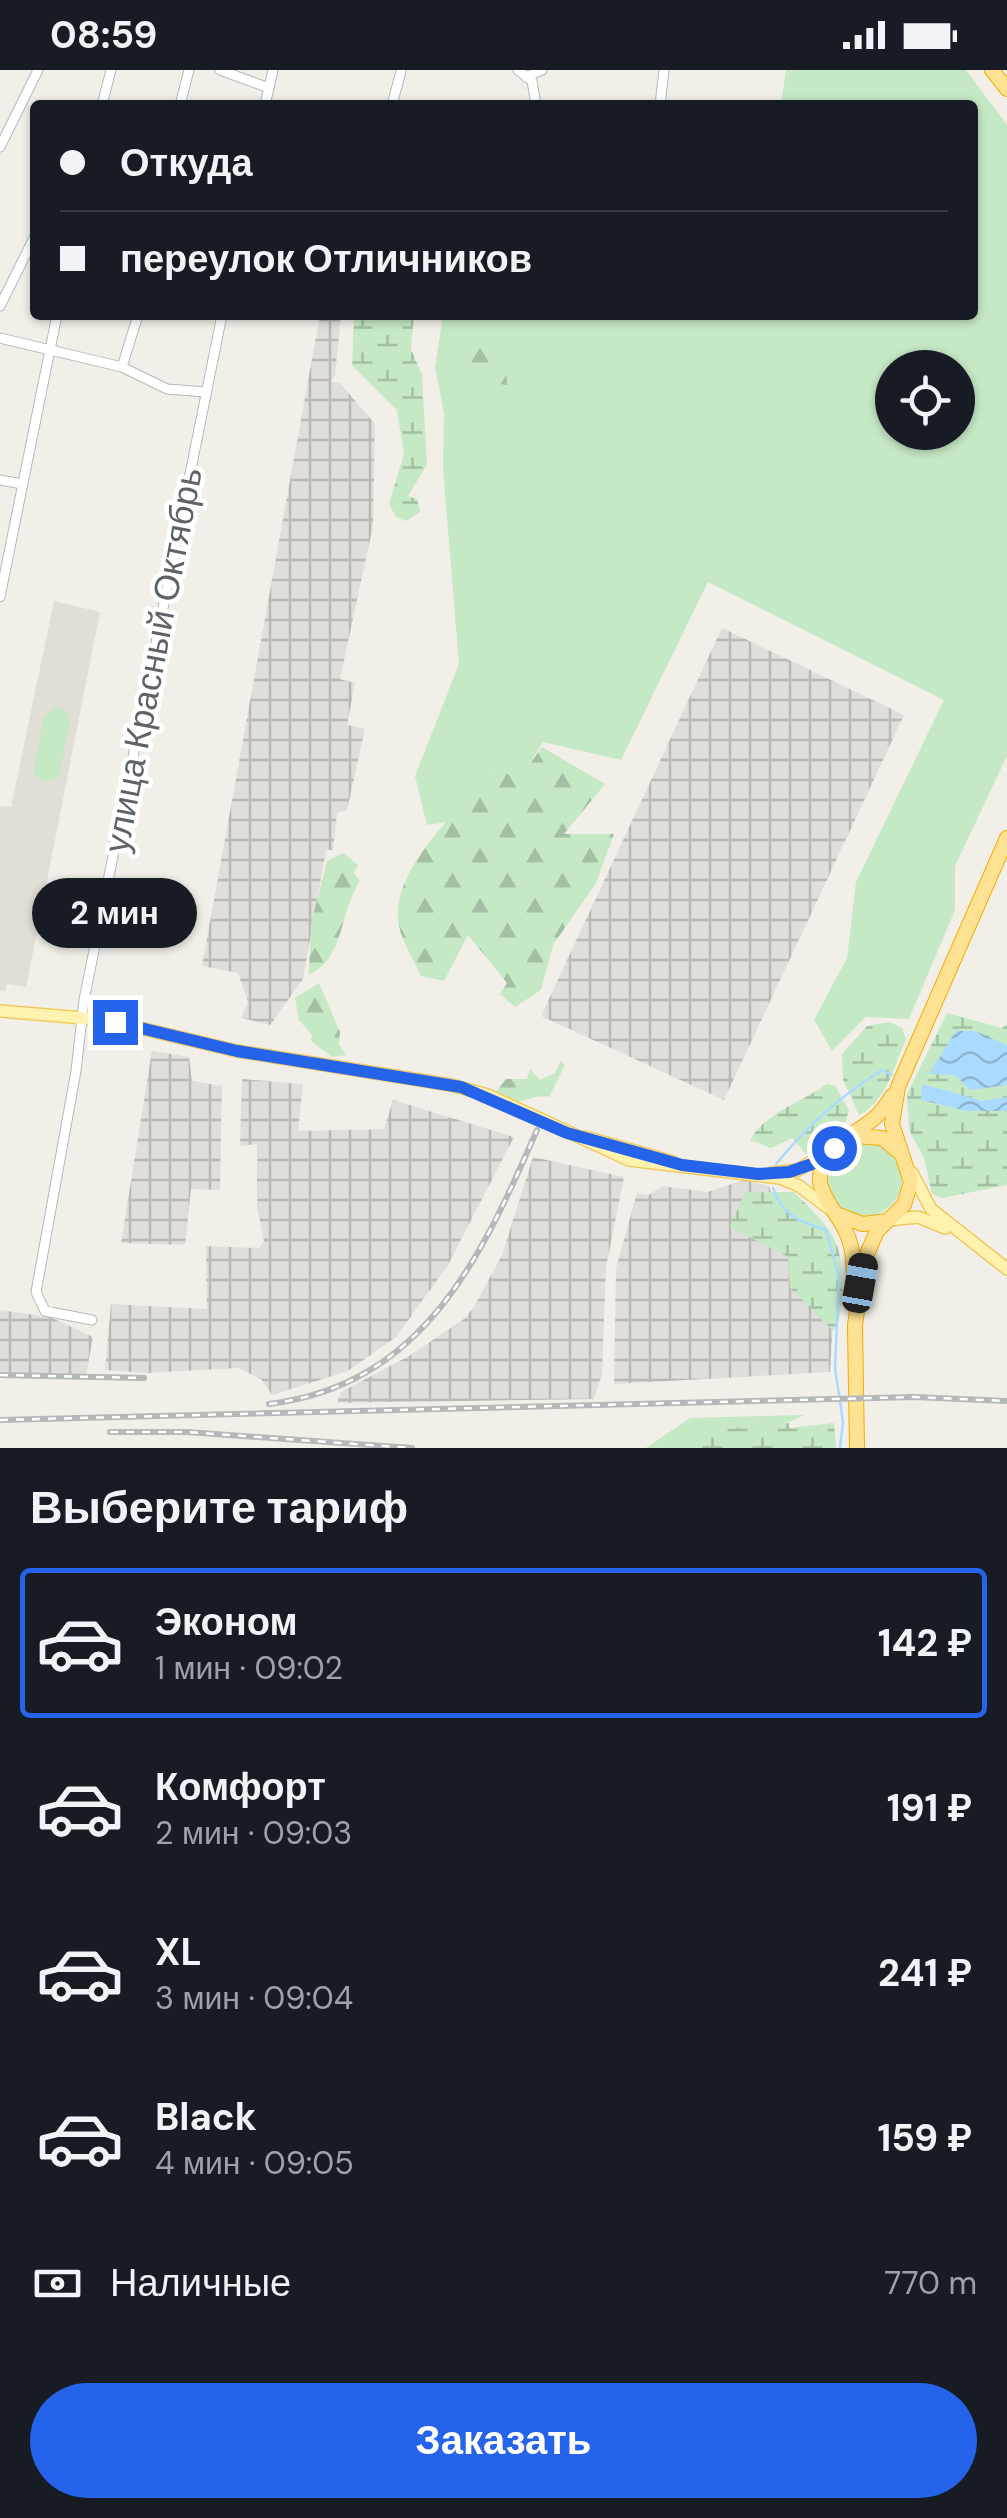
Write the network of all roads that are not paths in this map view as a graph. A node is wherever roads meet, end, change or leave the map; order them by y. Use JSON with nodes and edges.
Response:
{"nodes":[{"id":1,"x":38,"y":70,"type":"edge"},
{"id":2,"x":112,"y":70,"type":"edge"},
{"id":3,"x":189,"y":70,"type":"edge"},
{"id":4,"x":220,"y":70,"type":"edge"},
{"id":5,"x":273,"y":70,"type":"edge"},
{"id":6,"x":542,"y":70,"type":"edge"},
{"id":7,"x":664,"y":70,"type":"edge"},
{"id":8,"x":992,"y":70,"type":"edge"},
{"id":9,"x":401,"y":71,"type":"edge"},
{"id":10,"x":522,"y":73,"type":"edge"},
{"id":11,"x":269,"y":88,"type":"junction"},
{"id":12,"x":1007,"y":89,"type":"edge"},
{"id":13,"x":103,"y":100,"type":"edge"},
{"id":14,"x":181,"y":100,"type":"edge"},
{"id":15,"x":266,"y":100,"type":"edge"},
{"id":16,"x":393,"y":100,"type":"edge"},
{"id":17,"x":535,"y":100,"type":"edge"},
{"id":18,"x":661,"y":100,"type":"edge"},
{"id":19,"x":0,"y":147,"type":"edge"},
{"id":20,"x":30,"y":246,"type":"edge"},
{"id":21,"x":0,"y":306,"type":"edge"},
{"id":22,"x":56,"y":320,"type":"edge"},
{"id":23,"x":136,"y":320,"type":"edge"},
{"id":24,"x":221,"y":320,"type":"edge"},
{"id":25,"x":0,"y":338,"type":"edge"},
{"id":26,"x":50,"y":347,"type":"junction"},
{"id":27,"x":122,"y":367,"type":"junction"},
{"id":28,"x":206,"y":392,"type":"junction"},
{"id":29,"x":0,"y":480,"type":"edge"},
{"id":30,"x":22,"y":484,"type":"junction"},
{"id":31,"x":0,"y":597,"type":"edge"},
{"id":32,"x":1007,"y":838,"type":"edge"},
{"id":33,"x":0,"y":1011,"type":"edge"},
{"id":34,"x":83,"y":1018,"type":"junction"},
{"id":35,"x":898,"y":1087,"type":"junction"},
{"id":36,"x":854,"y":1136,"type":"junction"},
{"id":37,"x":834,"y":1148,"type":"junction"},
{"id":38,"x":908,"y":1164,"type":"junction"},
{"id":39,"x":758,"y":1174,"type":"junction"},
{"id":40,"x":832,"y":1211,"type":"junction"},
{"id":41,"x":888,"y":1220,"type":"junction"},
{"id":42,"x":962,"y":1236,"type":"junction"},
{"id":43,"x":1007,"y":1269,"type":"edge"},
{"id":44,"x":856,"y":1305,"type":"junction"},
{"id":45,"x":92,"y":1320,"type":"dead end"},
{"id":46,"x":856,"y":1448,"type":"edge"}],
"edges":[{"from":1,"to":19,"type":"street"},
{"from":2,"to":13,"type":"street"},
{"from":3,"to":14,"type":"street"},
{"from":4,"to":11,"type":"street"},
{"from":5,"to":11,"type":"street"},
{"from":6,"to":10,"type":"street"},
{"from":7,"to":18,"type":"street"},
{"from":8,"to":12,"type":"highway"},
{"from":9,"to":16,"type":"street"},
{"from":10,"to":17,"type":"street"},
{"from":11,"to":15,"type":"street"},
{"from":20,"to":21,"type":"street"},
{"from":22,"to":26,"type":"street"},
{"from":23,"to":27,"type":"street"},
{"from":24,"to":28,"type":"street","name":"улица Красный Октябрь"},
{"from":25,"to":26,"type":"street"},
{"from":26,"to":27,"type":"street"},
{"from":26,"to":30,"type":"street"},
{"from":27,"to":28,"type":"street"},
{"from":28,"to":34,"type":"street","name":"улица Красный Октябрь"},
{"from":29,"to":30,"type":"street"},
{"from":30,"to":31,"type":"street"},
{"from":32,"to":35,"type":"highway"},
{"from":33,"to":34,"type":"main road"},
{"from":34,"to":39,"type":"main road"},
{"from":34,"to":45,"type":"street","name":"улица Красный Октябрь"},
{"from":35,"to":36,"type":"highway"},
{"from":35,"to":38,"type":"highway"},
{"from":36,"to":37,"type":"highway"},
{"from":36,"to":38,"type":"highway"},
{"from":37,"to":39,"type":"main road"},
{"from":37,"to":40,"type":"highway"},
{"from":38,"to":41,"type":"highway"},
{"from":38,"to":42,"type":"main road"},
{"from":39,"to":40,"type":"main road"},
{"from":40,"to":41,"type":"highway"},
{"from":40,"to":44,"type":"highway"},
{"from":41,"to":42,"type":"main road"},
{"from":41,"to":44,"type":"highway"},
{"from":42,"to":43,"type":"main road"},
{"from":44,"to":46,"type":"highway"}]}
